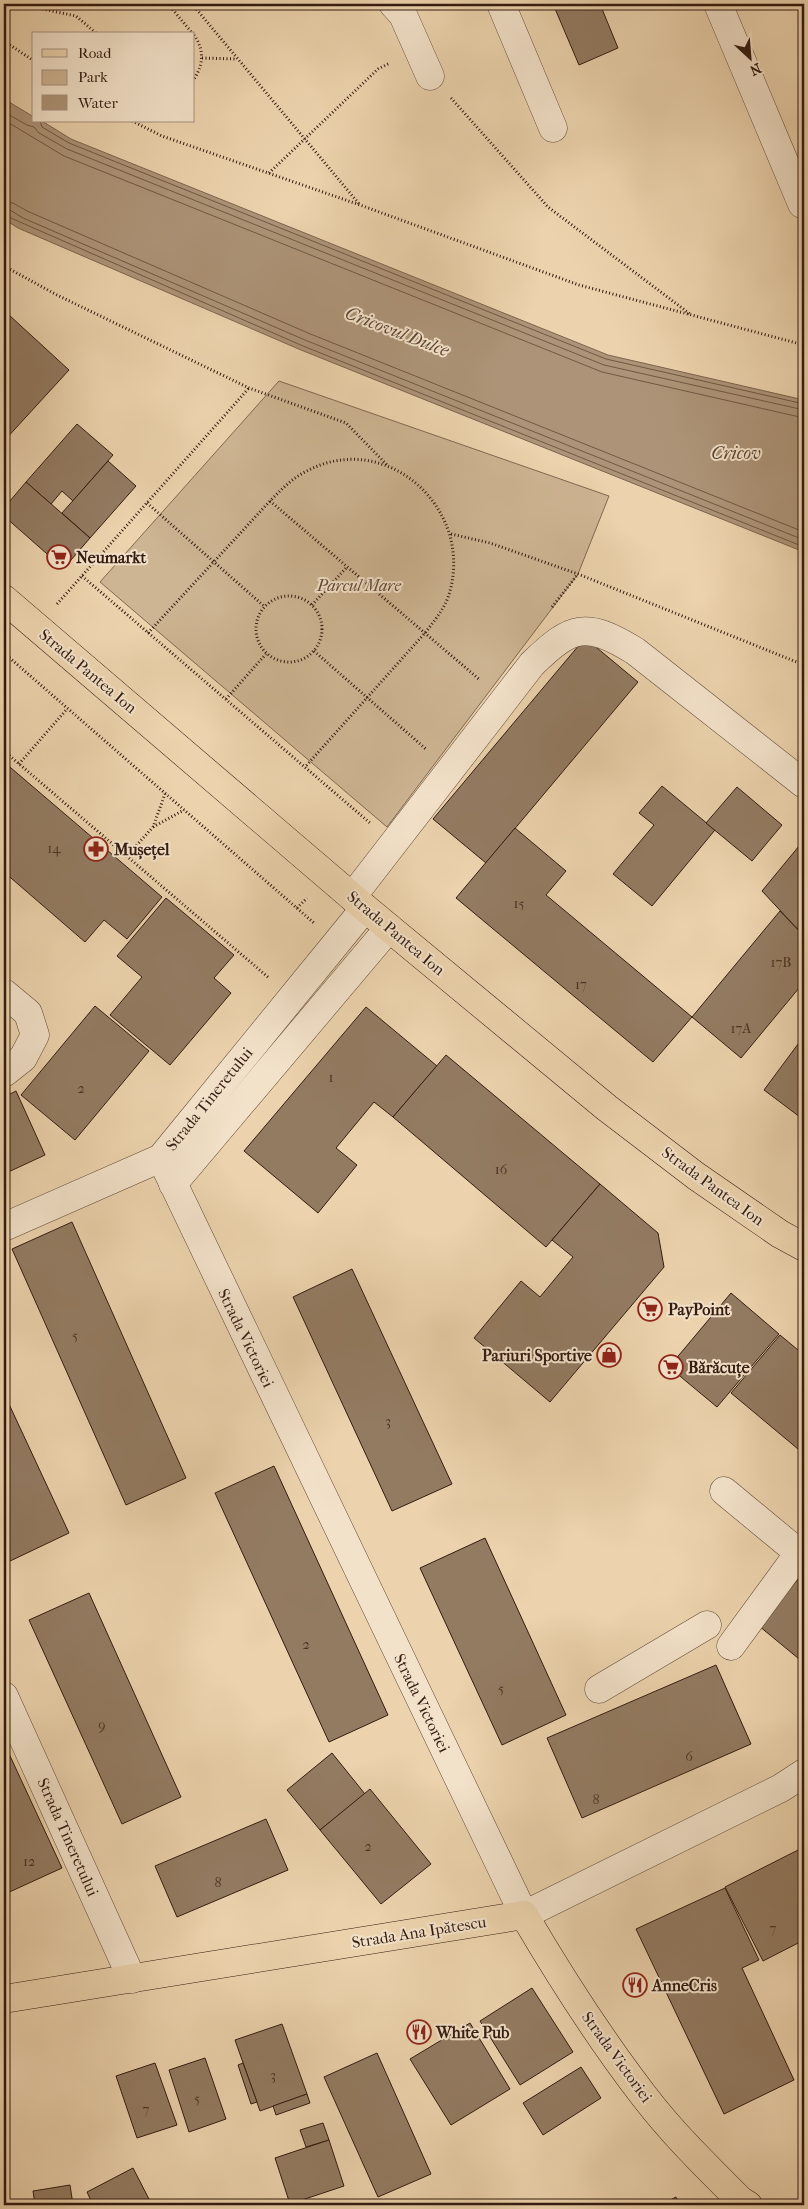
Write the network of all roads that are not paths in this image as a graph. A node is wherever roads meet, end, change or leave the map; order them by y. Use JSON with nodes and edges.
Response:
{"nodes":[{"id":1,"x":393,"y":4,"type":"edge"},
{"id":2,"x":501,"y":4,"type":"edge"},
{"id":3,"x":718,"y":4,"type":"edge"},
{"id":4,"x":430,"y":76,"type":"road end"},
{"id":5,"x":553,"y":128,"type":"dead end"},
{"id":6,"x":802,"y":204,"type":"dead end"},
{"id":7,"x":4,"y":599,"type":"edge"},
{"id":8,"x":804,"y":784,"type":"edge"},
{"id":9,"x":359,"y":902,"type":"junction"},
{"id":10,"x":388,"y":928,"type":"junction"},
{"id":11,"x":4,"y":993,"type":"edge"},
{"id":12,"x":4,"y":1073,"type":"edge"},
{"id":13,"x":161,"y":1158,"type":"junction"},
{"id":14,"x":173,"y":1184,"type":"junction"},
{"id":15,"x":4,"y":1227,"type":"edge"},
{"id":16,"x":804,"y":1247,"type":"edge"},
{"id":17,"x":724,"y":1491,"type":"dead end"},
{"id":18,"x":707,"y":1625,"type":"dead end"},
{"id":19,"x":731,"y":1646,"type":"dead end"},
{"id":20,"x":599,"y":1689,"type":"dead end"},
{"id":21,"x":4,"y":1696,"type":"edge"},
{"id":22,"x":804,"y":1773,"type":"edge"},
{"id":23,"x":524,"y":1915,"type":"junction"},
{"id":24,"x":132,"y":1979,"type":"junction"},
{"id":25,"x":4,"y":1999,"type":"edge"},
{"id":26,"x":748,"y":2205,"type":"edge"}],
"edges":[{"from":1,"to":4,"type":"street"},
{"from":2,"to":5,"type":"street"},
{"from":3,"to":6,"type":"street"},
{"from":7,"to":9,"type":"main road","name":"Strada Pantea Ion"},
{"from":8,"to":9,"type":"street","name":"Strada Tineretului"},
{"from":9,"to":10,"type":"main road","name":"Strada Pantea Ion"},
{"from":9,"to":13,"type":"street","name":"Strada Tineretului"},
{"from":10,"to":14,"type":"street","name":"Strada Tineretului"},
{"from":10,"to":16,"type":"main road","name":"Strada Pantea Ion"},
{"from":11,"to":12,"type":"street"},
{"from":13,"to":14,"type":"street","name":"Strada Victoriei"},
{"from":13,"to":15,"type":"street","name":"Strada Tineretului"},
{"from":14,"to":23,"type":"street","name":"Strada Victoriei"},
{"from":17,"to":19,"type":"street"},
{"from":18,"to":20,"type":"street"},
{"from":21,"to":24,"type":"street","name":"Strada Tineretului"},
{"from":22,"to":23,"type":"street","name":"Strada Ana Ipătescu"},
{"from":23,"to":24,"type":"main road","name":"Strada Ana Ipătescu"},
{"from":23,"to":26,"type":"main road","name":"Strada Victoriei"},
{"from":24,"to":25,"type":"main road","name":"Strada Ana Ipătescu"}]}
